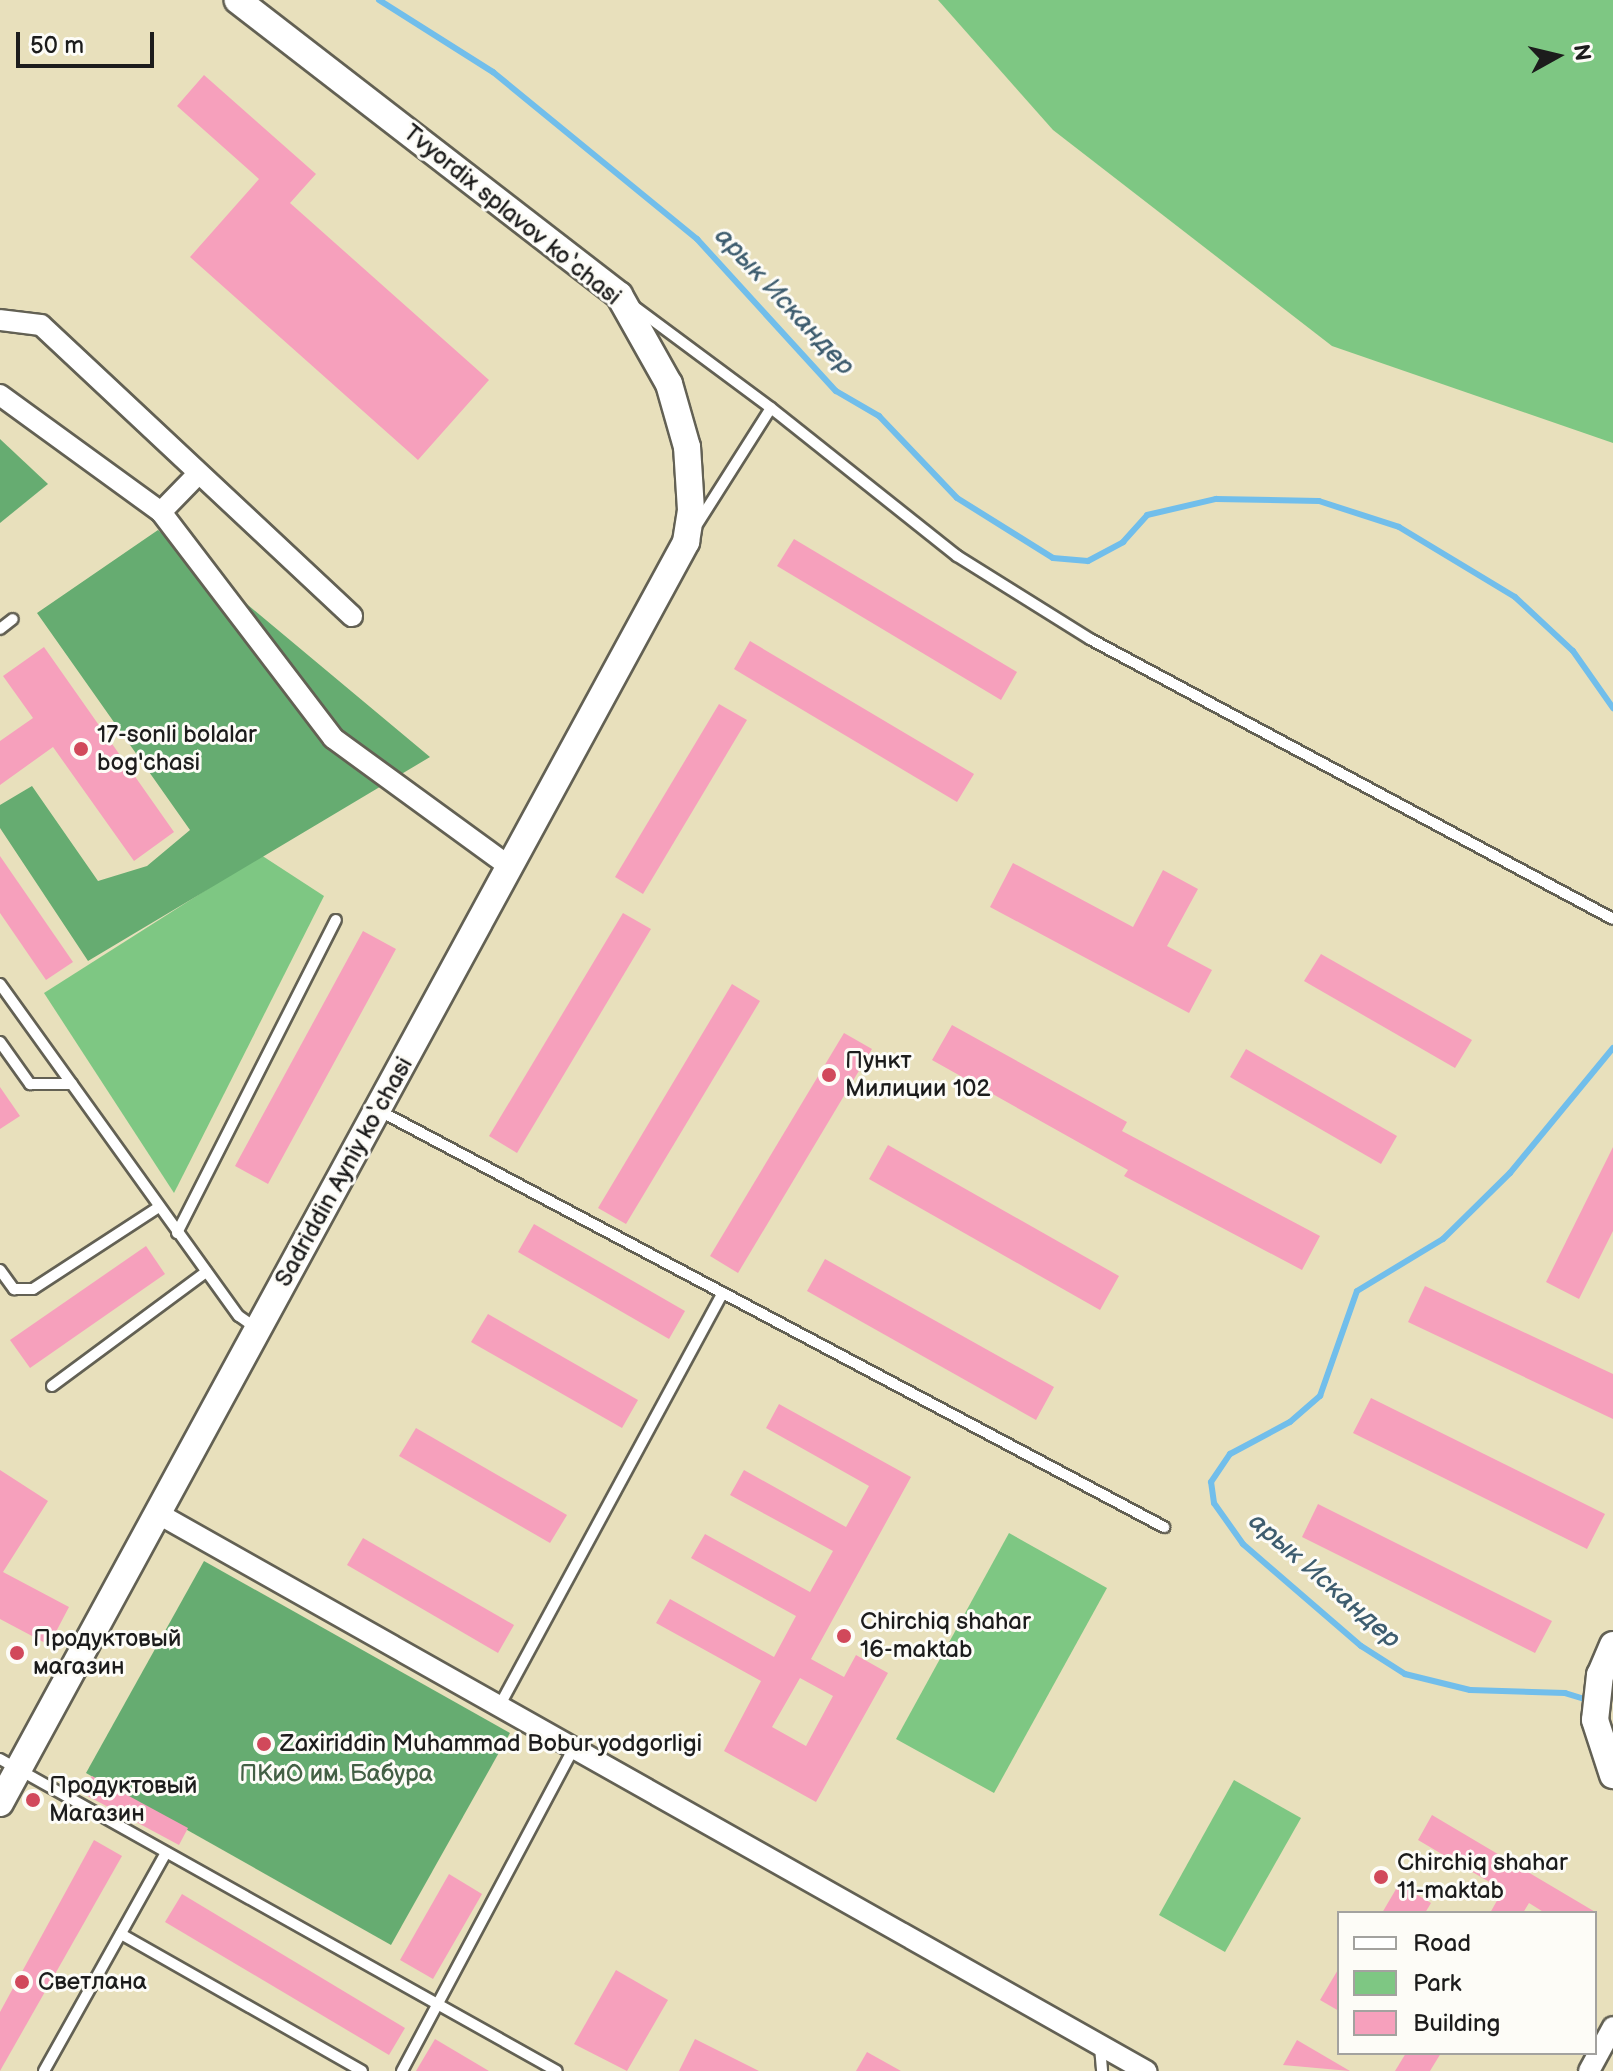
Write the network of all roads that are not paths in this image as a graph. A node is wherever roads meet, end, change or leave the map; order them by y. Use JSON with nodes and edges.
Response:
{"nodes":[{"id":1,"x":238,"y":0,"type":"edge"},
{"id":2,"x":619,"y":295,"type":"junction"},
{"id":3,"x":0,"y":320,"type":"edge"},
{"id":4,"x":0,"y":395,"type":"edge"},
{"id":5,"x":771,"y":408,"type":"junction"},
{"id":6,"x":197,"y":475,"type":"junction"},
{"id":7,"x":161,"y":512,"type":"junction"},
{"id":8,"x":686,"y":542,"type":"junction"},
{"id":9,"x":352,"y":616,"type":"dead end"},
{"id":10,"x":13,"y":619,"type":"dead end"},
{"id":11,"x":0,"y":629,"type":"edge"},
{"id":12,"x":510,"y":867,"type":"junction"},
{"id":13,"x":1613,"y":919,"type":"edge"},
{"id":14,"x":336,"y":920,"type":"dead end"},
{"id":15,"x":0,"y":984,"type":"edge"},
{"id":16,"x":0,"y":1042,"type":"edge"},
{"id":17,"x":72,"y":1084,"type":"junction"},
{"id":18,"x":378,"y":1110,"type":"junction"},
{"id":19,"x":159,"y":1207,"type":"junction"},
{"id":20,"x":177,"y":1233,"type":"junction"},
{"id":21,"x":0,"y":1270,"type":"edge"},
{"id":22,"x":206,"y":1272,"type":"junction"},
{"id":23,"x":723,"y":1293,"type":"junction"},
{"id":24,"x":258,"y":1329,"type":"junction"},
{"id":25,"x":52,"y":1386,"type":"dead end"},
{"id":26,"x":157,"y":1513,"type":"junction"},
{"id":27,"x":1164,"y":1527,"type":"dead end"},
{"id":28,"x":1613,"y":1645,"type":"edge"},
{"id":29,"x":501,"y":1703,"type":"junction"},
{"id":30,"x":576,"y":1744,"type":"junction"},
{"id":31,"x":9,"y":1765,"type":"edge"},
{"id":32,"x":1613,"y":1775,"type":"edge"},
{"id":33,"x":0,"y":1803,"type":"edge"},
{"id":34,"x":166,"y":1853,"type":"junction"},
{"id":35,"x":121,"y":1934,"type":"junction"},
{"id":36,"x":436,"y":2005,"type":"junction"},
{"id":37,"x":1613,"y":2027,"type":"edge"},
{"id":38,"x":1099,"y":2045,"type":"junction"},
{"id":39,"x":44,"y":2071,"type":"edge"},
{"id":40,"x":362,"y":2071,"type":"edge"},
{"id":41,"x":402,"y":2071,"type":"edge"},
{"id":42,"x":557,"y":2071,"type":"edge"},
{"id":43,"x":1102,"y":2071,"type":"edge"},
{"id":44,"x":1146,"y":2071,"type":"edge"},
{"id":45,"x":1589,"y":2071,"type":"edge"}],
"edges":[{"from":1,"to":2,"type":"street","name":"Tvyordix splavov ko‘chasi"},
{"from":2,"to":5,"type":"lane"},
{"from":2,"to":8,"type":"street","name":"Tvyordix splavov ko‘chasi"},
{"from":3,"to":6,"type":"street"},
{"from":4,"to":7,"type":"street"},
{"from":5,"to":8,"type":"lane"},
{"from":5,"to":13,"type":"lane"},
{"from":6,"to":7,"type":"street"},
{"from":6,"to":9,"type":"street"},
{"from":7,"to":12,"type":"street"},
{"from":8,"to":12,"type":"street","name":"Sadriddin Ayniy ko‘chasi"},
{"from":10,"to":11,"type":"lane"},
{"from":12,"to":18,"type":"street","name":"Sadriddin Ayniy ko‘chasi"},
{"from":14,"to":20,"type":"lane"},
{"from":15,"to":17,"type":"lane"},
{"from":16,"to":17,"type":"lane"},
{"from":17,"to":19,"type":"lane"},
{"from":18,"to":23,"type":"lane"},
{"from":18,"to":24,"type":"street","name":"Sadriddin Ayniy ko‘chasi"},
{"from":19,"to":20,"type":"lane"},
{"from":19,"to":21,"type":"lane"},
{"from":20,"to":22,"type":"lane"},
{"from":22,"to":24,"type":"lane"},
{"from":22,"to":25,"type":"lane"},
{"from":23,"to":27,"type":"lane"},
{"from":23,"to":29,"type":"lane"},
{"from":24,"to":26,"type":"street","name":"Sadriddin Ayniy ko‘chasi"},
{"from":26,"to":29,"type":"street"},
{"from":26,"to":31,"type":"street","name":"Sadriddin Ayniy ko‘chasi"},
{"from":28,"to":32,"type":"street"},
{"from":29,"to":30,"type":"street"},
{"from":30,"to":36,"type":"lane"},
{"from":30,"to":38,"type":"street"},
{"from":31,"to":33,"type":"street","name":"Sadriddin Ayniy ko‘chasi"},
{"from":31,"to":34,"type":"lane"},
{"from":34,"to":35,"type":"lane"},
{"from":34,"to":36,"type":"lane"},
{"from":35,"to":39,"type":"lane"},
{"from":35,"to":40,"type":"lane"},
{"from":36,"to":41,"type":"lane"},
{"from":36,"to":42,"type":"lane"},
{"from":37,"to":45,"type":"street"},
{"from":38,"to":43,"type":"lane"},
{"from":38,"to":44,"type":"street"}]}
